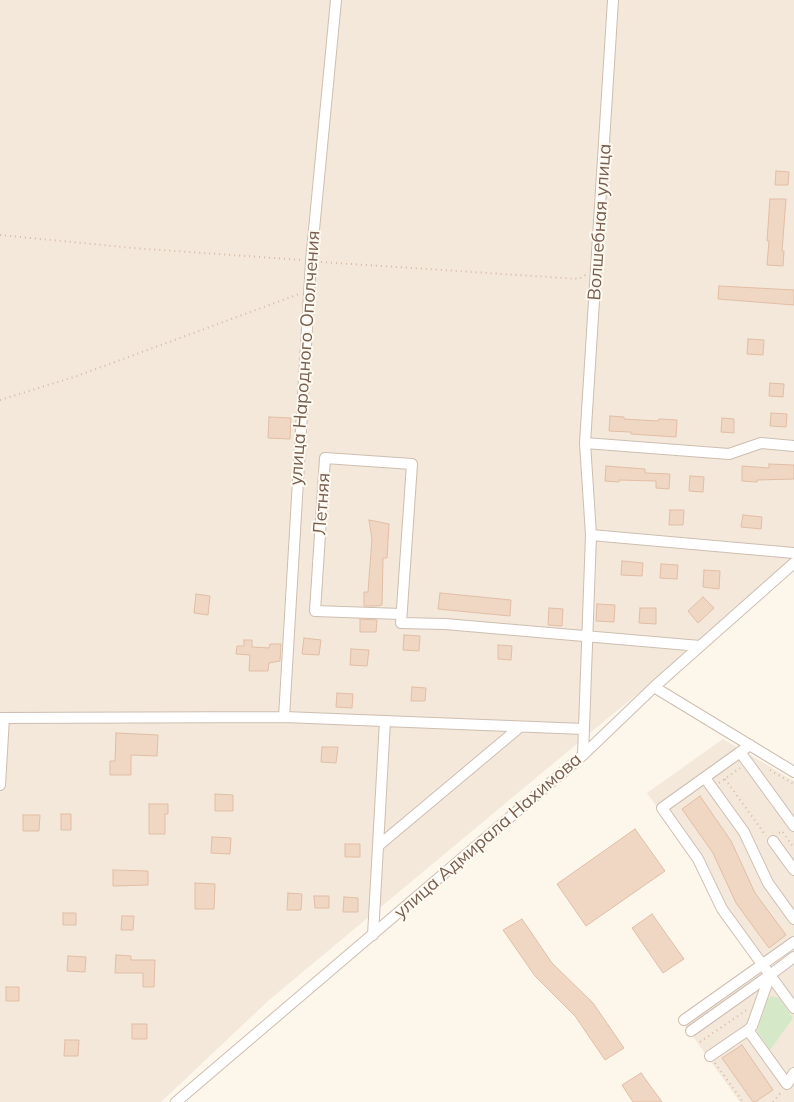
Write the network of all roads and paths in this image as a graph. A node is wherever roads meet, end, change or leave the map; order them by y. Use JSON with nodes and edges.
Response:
{"nodes":[{"id":1,"x":336,"y":0,"type":"edge"},
{"id":2,"x":614,"y":0,"type":"edge"},
{"id":3,"x":0,"y":235,"type":"edge"},
{"id":4,"x":311,"y":261,"type":"junction"},
{"id":5,"x":597,"y":268,"type":"junction"},
{"id":6,"x":310,"y":290,"type":"junction"},
{"id":7,"x":0,"y":400,"type":"edge"},
{"id":8,"x":585,"y":443,"type":"junction"},
{"id":9,"x":794,"y":446,"type":"edge"},
{"id":10,"x":591,"y":535,"type":"junction"},
{"id":11,"x":794,"y":552,"type":"edge"},
{"id":12,"x":794,"y":562,"type":"edge"},
{"id":13,"x":401,"y":614,"type":"junction"},
{"id":14,"x":587,"y":637,"type":"junction"},
{"id":15,"x":700,"y":646,"type":"junction"},
{"id":16,"x":654,"y":687,"type":"junction"},
{"id":17,"x":284,"y":717,"type":"junction"},
{"id":18,"x":2,"y":718,"type":"edge"},
{"id":19,"x":385,"y":721,"type":"junction"},
{"id":20,"x":520,"y":726,"type":"junction"},
{"id":21,"x":584,"y":728,"type":"junction"},
{"id":22,"x":750,"y":745,"type":"junction"},
{"id":23,"x":740,"y":752,"type":"junction"},
{"id":24,"x":583,"y":756,"type":"junction"},
{"id":25,"x":748,"y":763,"type":"junction"},
{"id":26,"x":770,"y":770,"type":"dead end"},
{"id":27,"x":794,"y":772,"type":"edge"},
{"id":28,"x":705,"y":778,"type":"junction"},
{"id":29,"x":725,"y":779,"type":"junction"},
{"id":30,"x":794,"y":784,"type":"edge"},
{"id":31,"x":0,"y":785,"type":"edge"},
{"id":32,"x":712,"y":788,"type":"junction"},
{"id":33,"x":794,"y":826,"type":"edge"},
{"id":34,"x":771,"y":841,"type":"joint"},
{"id":35,"x":378,"y":846,"type":"junction"},
{"id":36,"x":794,"y":870,"type":"edge"},
{"id":37,"x":794,"y":919,"type":"edge"},
{"id":38,"x":373,"y":935,"type":"junction"},
{"id":39,"x":794,"y":942,"type":"edge"},
{"id":40,"x":794,"y":957,"type":"edge"},
{"id":41,"x":763,"y":964,"type":"junction"},
{"id":42,"x":770,"y":974,"type":"junction"},
{"id":43,"x":753,"y":1005,"type":"dead end"},
{"id":44,"x":794,"y":1008,"type":"edge"},
{"id":45,"x":684,"y":1020,"type":"dead end"},
{"id":46,"x":748,"y":1030,"type":"junction"},
{"id":47,"x":691,"y":1031,"type":"dead end"},
{"id":48,"x":700,"y":1042,"type":"dead end"},
{"id":49,"x":713,"y":1058,"type":"joint"},
{"id":50,"x":794,"y":1074,"type":"edge"},
{"id":51,"x":783,"y":1089,"type":"dead end"},
{"id":52,"x":176,"y":1102,"type":"edge"},
{"id":53,"x":743,"y":1102,"type":"edge"},
{"id":54,"x":773,"y":1102,"type":"edge"}],
"edges":[{"from":1,"to":4,"type":"street","name":"улица Народного Ополчения"},
{"from":2,"to":5,"type":"street","name":"Волшебная улица"},
{"from":3,"to":4,"type":"path"},
{"from":4,"to":5,"type":"path"},
{"from":4,"to":6,"type":"street","name":"улица Народного Ополчения"},
{"from":5,"to":8,"type":"street","name":"Волшебная улица"},
{"from":6,"to":7,"type":"path"},
{"from":6,"to":17,"type":"street","name":"улица Народного Ополчения"},
{"from":8,"to":9,"type":"street"},
{"from":8,"to":10,"type":"street","name":"Волшебная улица"},
{"from":10,"to":11,"type":"street"},
{"from":10,"to":14,"type":"street","name":"Волшебная улица"},
{"from":12,"to":15,"type":"street","name":"улица Адмирала Нахимова"},
{"from":13,"to":13,"type":"street","name":"Летняя"},
{"from":13,"to":14,"type":"street","name":"Летняя"},
{"from":14,"to":15,"type":"street","name":"Летняя"},
{"from":14,"to":21,"type":"street","name":"Волшебная улица"},
{"from":15,"to":16,"type":"street","name":"улица Адмирала Нахимова"},
{"from":16,"to":22,"type":"street"},
{"from":16,"to":24,"type":"street","name":"улица Адмирала Нахимова"},
{"from":17,"to":18,"type":"street"},
{"from":17,"to":19,"type":"street"},
{"from":18,"to":31,"type":"street"},
{"from":19,"to":20,"type":"street"},
{"from":19,"to":35,"type":"street"},
{"from":20,"to":21,"type":"street"},
{"from":20,"to":35,"type":"street"},
{"from":21,"to":24,"type":"street","name":"Волшебная улица"},
{"from":22,"to":23,"type":"street"},
{"from":22,"to":27,"type":"street"},
{"from":23,"to":25,"type":"street"},
{"from":23,"to":28,"type":"street"},
{"from":24,"to":38,"type":"street","name":"улица Адмирала Нахимова"},
{"from":25,"to":29,"type":"path"},
{"from":25,"to":33,"type":"street"},
{"from":26,"to":30,"type":"path"},
{"from":28,"to":32,"type":"street"},
{"from":28,"to":41,"type":"street"},
{"from":29,"to":32,"type":"path"},
{"from":29,"to":34,"type":"path"},
{"from":32,"to":37,"type":"street"},
{"from":34,"to":36,"type":"street"},
{"from":35,"to":38,"type":"street"},
{"from":38,"to":52,"type":"street","name":"улица Адмирала Нахимова"},
{"from":39,"to":41,"type":"street"},
{"from":40,"to":42,"type":"street"},
{"from":41,"to":42,"type":"street"},
{"from":41,"to":45,"type":"street"},
{"from":42,"to":44,"type":"street"},
{"from":42,"to":46,"type":"street"},
{"from":42,"to":47,"type":"street"},
{"from":43,"to":48,"type":"path"},
{"from":46,"to":49,"type":"street"},
{"from":46,"to":50,"type":"street"},
{"from":49,"to":53,"type":"path"},
{"from":51,"to":54,"type":"path"}]}
